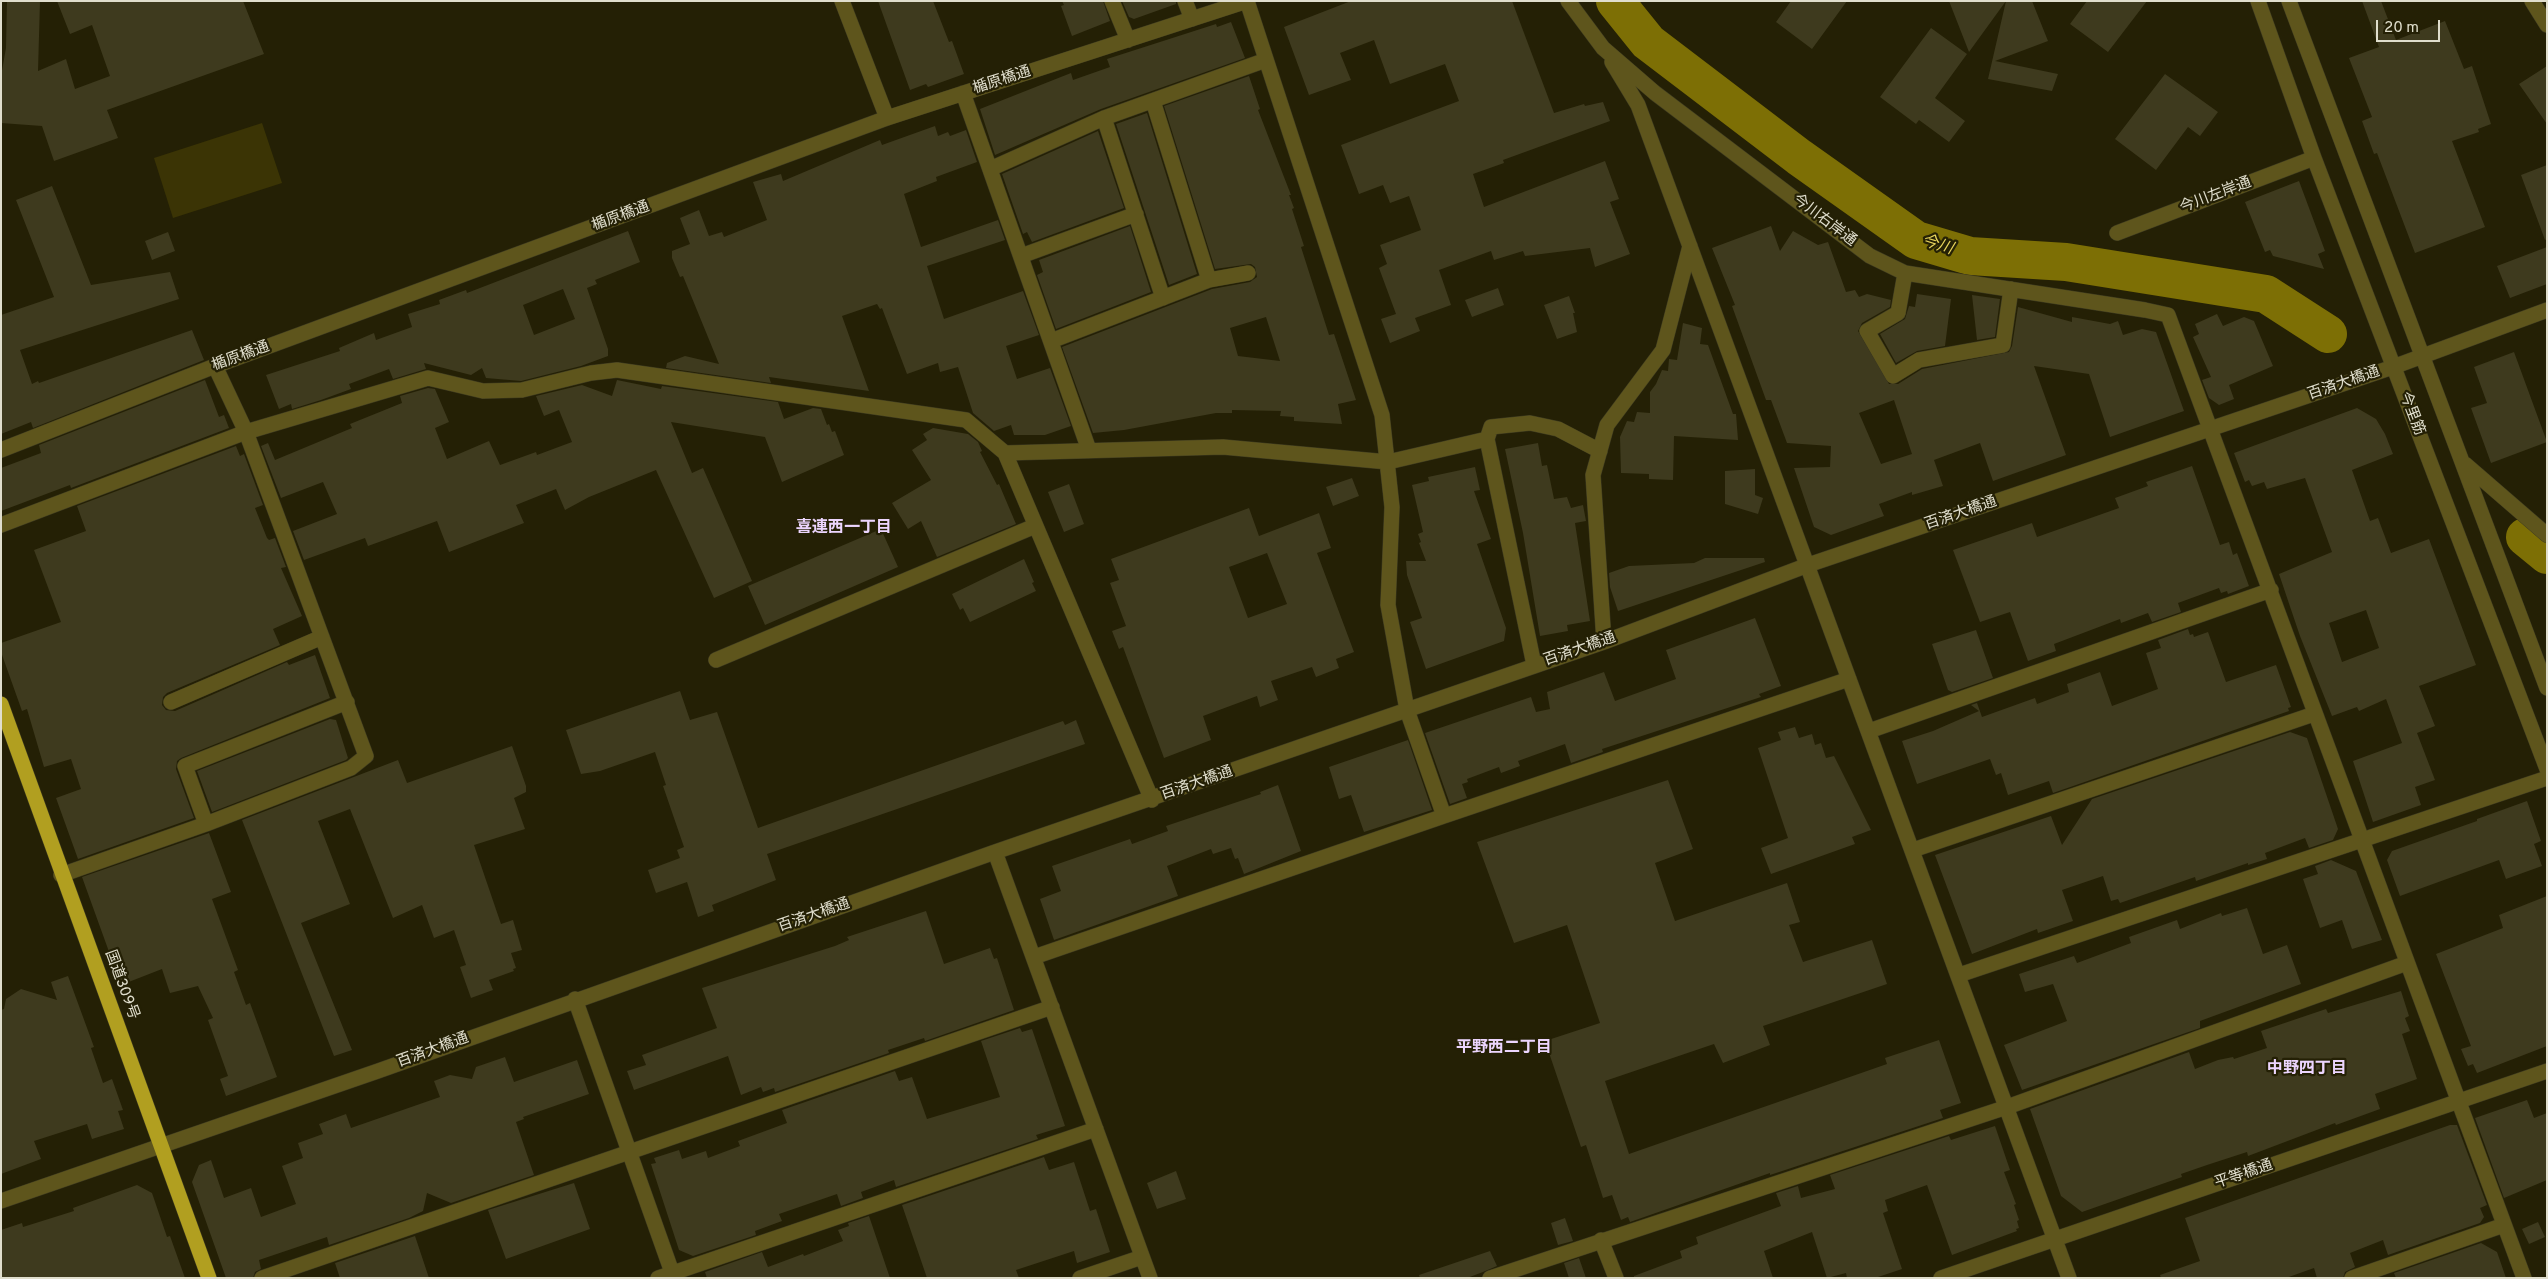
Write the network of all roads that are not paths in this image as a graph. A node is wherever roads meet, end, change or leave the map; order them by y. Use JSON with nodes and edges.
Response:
{"nodes":[{"id":1,"x":842,"y":1,"type":"edge"},
{"id":2,"x":1112,"y":1,"type":"edge"},
{"id":3,"x":1185,"y":1,"type":"edge"},
{"id":4,"x":1247,"y":1,"type":"edge"},
{"id":5,"x":1568,"y":1,"type":"edge"},
{"id":6,"x":2258,"y":1,"type":"edge"},
{"id":7,"x":2289,"y":1,"type":"edge"},
{"id":8,"x":2532,"y":1,"type":"edge"},
{"id":9,"x":1192,"y":19,"type":"junction"},
{"id":10,"x":2547,"y":25,"type":"edge"},
{"id":11,"x":1128,"y":40,"type":"junction"},
{"id":12,"x":1603,"y":48,"type":"junction"},
{"id":13,"x":1266,"y":60,"type":"junction"},
{"id":14,"x":963,"y":93,"type":"junction"},
{"id":15,"x":1153,"y":101,"type":"junction"},
{"id":16,"x":887,"y":118,"type":"junction"},
{"id":17,"x":1104,"y":118,"type":"junction"},
{"id":18,"x":2314,"y":158,"type":"junction"},
{"id":19,"x":990,"y":169,"type":"junction"},
{"id":20,"x":1136,"y":214,"type":"junction"},
{"id":21,"x":2117,"y":233,"type":"dead end"},
{"id":22,"x":1690,"y":246,"type":"junction"},
{"id":23,"x":1021,"y":256,"type":"junction"},
{"id":24,"x":1248,"y":273,"type":"dead end"},
{"id":25,"x":1905,"y":273,"type":"junction"},
{"id":26,"x":1209,"y":280,"type":"junction"},
{"id":27,"x":2011,"y":289,"type":"junction"},
{"id":28,"x":1163,"y":298,"type":"junction"},
{"id":29,"x":2547,"y":310,"type":"edge"},
{"id":30,"x":1051,"y":341,"type":"junction"},
{"id":31,"x":2423,"y":356,"type":"junction"},
{"id":32,"x":215,"y":366,"type":"junction"},
{"id":33,"x":2393,"y":367,"type":"junction"},
{"id":34,"x":2209,"y":430,"type":"junction"},
{"id":35,"x":246,"y":432,"type":"junction"},
{"id":36,"x":1486,"y":439,"type":"junction"},
{"id":37,"x":1,"y":450,"type":"edge"},
{"id":38,"x":1089,"y":450,"type":"junction"},
{"id":39,"x":1600,"y":451,"type":"junction"},
{"id":40,"x":1005,"y":453,"type":"junction"},
{"id":41,"x":1388,"y":462,"type":"junction"},
{"id":42,"x":2463,"y":462,"type":"junction"},
{"id":43,"x":1,"y":525,"type":"edge"},
{"id":44,"x":1035,"y":526,"type":"junction"},
{"id":45,"x":2547,"y":535,"type":"edge"},
{"id":46,"x":1808,"y":565,"type":"junction"},
{"id":47,"x":2271,"y":590,"type":"junction"},
{"id":48,"x":322,"y":637,"type":"junction"},
{"id":49,"x":1604,"y":642,"type":"junction"},
{"id":50,"x":716,"y":660,"type":"dead end"},
{"id":51,"x":1534,"y":666,"type":"junction"},
{"id":52,"x":1849,"y":679,"type":"junction"},
{"id":53,"x":2547,"y":688,"type":"edge"},
{"id":54,"x":171,"y":702,"type":"dead end"},
{"id":55,"x":346,"y":702,"type":"junction"},
{"id":56,"x":1,"y":704,"type":"edge"},
{"id":57,"x":1406,"y":710,"type":"junction"},
{"id":58,"x":2314,"y":714,"type":"junction"},
{"id":59,"x":1869,"y":731,"type":"junction"},
{"id":60,"x":2547,"y":769,"type":"edge"},
{"id":61,"x":2547,"y":778,"type":"edge"},
{"id":62,"x":1152,"y":800,"type":"junction"},
{"id":63,"x":1444,"y":816,"type":"junction"},
{"id":64,"x":206,"y":824,"type":"junction"},
{"id":65,"x":2361,"y":841,"type":"junction"},
{"id":66,"x":1913,"y":850,"type":"junction"},
{"id":67,"x":995,"y":852,"type":"junction"},
{"id":68,"x":62,"y":875,"type":"junction"},
{"id":69,"x":1034,"y":958,"type":"junction"},
{"id":70,"x":2407,"y":963,"type":"junction"},
{"id":71,"x":1959,"y":975,"type":"junction"},
{"id":72,"x":575,"y":1000,"type":"junction"},
{"id":73,"x":1052,"y":1007,"type":"junction"},
{"id":74,"x":2547,"y":1071,"type":"edge"},
{"id":75,"x":2459,"y":1102,"type":"junction"},
{"id":76,"x":2007,"y":1107,"type":"junction"},
{"id":77,"x":1096,"y":1129,"type":"junction"},
{"id":78,"x":161,"y":1146,"type":"junction"},
{"id":79,"x":628,"y":1151,"type":"junction"},
{"id":80,"x":1,"y":1201,"type":"edge"},
{"id":81,"x":2504,"y":1225,"type":"junction"},
{"id":82,"x":2055,"y":1239,"type":"junction"},
{"id":83,"x":1601,"y":1240,"type":"junction"},
{"id":84,"x":1142,"y":1257,"type":"junction"},
{"id":85,"x":673,"y":1275,"type":"edge"},
{"id":86,"x":209,"y":1278,"type":"edge"},
{"id":87,"x":262,"y":1278,"type":"edge"},
{"id":88,"x":658,"y":1278,"type":"edge"},
{"id":89,"x":1080,"y":1278,"type":"edge"},
{"id":90,"x":1150,"y":1278,"type":"edge"},
{"id":91,"x":1490,"y":1278,"type":"edge"},
{"id":92,"x":1616,"y":1278,"type":"edge"},
{"id":93,"x":1941,"y":1278,"type":"edge"},
{"id":94,"x":2069,"y":1278,"type":"edge"},
{"id":95,"x":2352,"y":1278,"type":"edge"},
{"id":96,"x":2524,"y":1278,"type":"edge"}],
"edges":[{"from":1,"to":16,"type":"street"},
{"from":2,"to":11,"type":"street"},
{"from":3,"to":9,"type":"street"},
{"from":4,"to":9,"type":"street","name":"楯原橋通"},
{"from":4,"to":13,"type":"street"},
{"from":5,"to":12,"type":"street","name":"今川右岸通"},
{"from":6,"to":18,"type":"street","name":"今里筋"},
{"from":7,"to":31,"type":"street"},
{"from":8,"to":10,"type":"street"},
{"from":9,"to":11,"type":"street","name":"楯原橋通"},
{"from":11,"to":14,"type":"street","name":"楯原橋通"},
{"from":12,"to":22,"type":"street"},
{"from":12,"to":25,"type":"street","name":"今川右岸通"},
{"from":13,"to":15,"type":"street"},
{"from":13,"to":41,"type":"street"},
{"from":14,"to":16,"type":"street","name":"楯原橋通"},
{"from":14,"to":19,"type":"street"},
{"from":15,"to":17,"type":"street"},
{"from":15,"to":26,"type":"street"},
{"from":16,"to":32,"type":"street","name":"楯原橋通"},
{"from":17,"to":19,"type":"street"},
{"from":17,"to":20,"type":"street"},
{"from":18,"to":21,"type":"street","name":"今川左岸通"},
{"from":18,"to":33,"type":"street","name":"今里筋"},
{"from":19,"to":23,"type":"street"},
{"from":20,"to":23,"type":"street"},
{"from":20,"to":28,"type":"street"},
{"from":22,"to":39,"type":"street"},
{"from":22,"to":46,"type":"street"},
{"from":23,"to":30,"type":"street"},
{"from":24,"to":26,"type":"street"},
{"from":25,"to":27,"type":"street","name":"今川右岸通"},
{"from":25,"to":27,"type":"street"},
{"from":26,"to":28,"type":"street"},
{"from":27,"to":34,"type":"street","name":"今川右岸通"},
{"from":28,"to":30,"type":"street"},
{"from":29,"to":31,"type":"street"},
{"from":30,"to":38,"type":"street"},
{"from":31,"to":33,"type":"street","name":"百済大橋通"},
{"from":31,"to":42,"type":"street"},
{"from":32,"to":35,"type":"street"},
{"from":32,"to":37,"type":"street","name":"楯原橋通"},
{"from":33,"to":34,"type":"street","name":"百済大橋通"},
{"from":33,"to":60,"type":"street","name":"今里筋"},
{"from":34,"to":46,"type":"street","name":"百済大橋通"},
{"from":34,"to":47,"type":"street"},
{"from":35,"to":40,"type":"street"},
{"from":35,"to":43,"type":"street"},
{"from":35,"to":48,"type":"street"},
{"from":36,"to":39,"type":"street"},
{"from":36,"to":41,"type":"street"},
{"from":36,"to":51,"type":"street"},
{"from":38,"to":40,"type":"street"},
{"from":38,"to":41,"type":"street"},
{"from":39,"to":49,"type":"street"},
{"from":40,"to":44,"type":"street"},
{"from":41,"to":57,"type":"street"},
{"from":42,"to":45,"type":"street"},
{"from":42,"to":53,"type":"street"},
{"from":44,"to":50,"type":"street"},
{"from":44,"to":62,"type":"street"},
{"from":46,"to":49,"type":"street","name":"百済大橋通"},
{"from":46,"to":52,"type":"street"},
{"from":47,"to":58,"type":"street"},
{"from":47,"to":59,"type":"street"},
{"from":48,"to":54,"type":"street"},
{"from":48,"to":55,"type":"street"},
{"from":49,"to":51,"type":"street","name":"百済大橋通"},
{"from":51,"to":57,"type":"street","name":"百済大橋通"},
{"from":52,"to":59,"type":"street"},
{"from":52,"to":63,"type":"street"},
{"from":55,"to":64,"type":"street"},
{"from":55,"to":64,"type":"street"},
{"from":56,"to":68,"type":"highway","name":"国道309号"},
{"from":57,"to":62,"type":"street","name":"百済大橋通"},
{"from":57,"to":63,"type":"street"},
{"from":58,"to":65,"type":"street"},
{"from":58,"to":66,"type":"street"},
{"from":59,"to":66,"type":"street"},
{"from":61,"to":65,"type":"street"},
{"from":62,"to":67,"type":"street","name":"百済大橋通"},
{"from":63,"to":69,"type":"street"},
{"from":64,"to":68,"type":"street"},
{"from":65,"to":70,"type":"street"},
{"from":65,"to":71,"type":"street"},
{"from":66,"to":71,"type":"street"},
{"from":67,"to":69,"type":"street"},
{"from":67,"to":72,"type":"street","name":"百済大橋通"},
{"from":68,"to":78,"type":"highway","name":"国道309号"},
{"from":69,"to":73,"type":"street"},
{"from":70,"to":75,"type":"street"},
{"from":70,"to":76,"type":"street"},
{"from":71,"to":76,"type":"street"},
{"from":72,"to":78,"type":"street","name":"百済大橋通"},
{"from":72,"to":79,"type":"street"},
{"from":73,"to":77,"type":"street"},
{"from":73,"to":79,"type":"street"},
{"from":74,"to":75,"type":"street","name":"平等橋通"},
{"from":75,"to":81,"type":"street"},
{"from":75,"to":82,"type":"street","name":"平等橋通"},
{"from":76,"to":82,"type":"street"},
{"from":76,"to":83,"type":"street"},
{"from":77,"to":84,"type":"street"},
{"from":77,"to":85,"type":"street"},
{"from":78,"to":80,"type":"street","name":"百済大橋通"},
{"from":78,"to":86,"type":"highway","name":"国道309号"},
{"from":79,"to":85,"type":"street"},
{"from":79,"to":87,"type":"street"},
{"from":81,"to":95,"type":"street"},
{"from":81,"to":96,"type":"street"},
{"from":82,"to":93,"type":"street","name":"平等橋通"},
{"from":82,"to":94,"type":"street"},
{"from":83,"to":91,"type":"street"},
{"from":83,"to":92,"type":"street"},
{"from":84,"to":89,"type":"street"},
{"from":84,"to":90,"type":"street"},
{"from":85,"to":88,"type":"street"}]}
